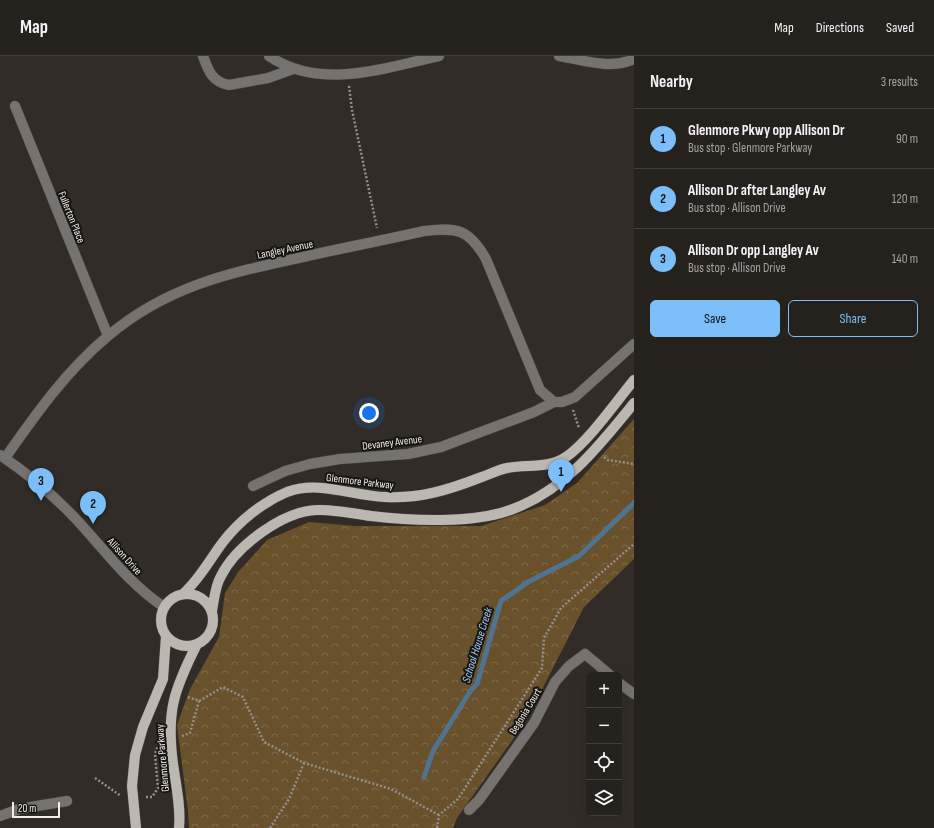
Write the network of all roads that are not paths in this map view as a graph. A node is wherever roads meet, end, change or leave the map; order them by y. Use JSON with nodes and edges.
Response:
{"nodes":[{"id":1,"x":203,"y":56,"type":"edge"},
{"id":2,"x":269,"y":56,"type":"edge"},
{"id":3,"x":439,"y":56,"type":"edge"},
{"id":4,"x":559,"y":56,"type":"edge"},
{"id":5,"x":634,"y":59,"type":"edge"},
{"id":6,"x":293,"y":69,"type":"junction"},
{"id":7,"x":15,"y":106,"type":"dead end"},
{"id":8,"x":108,"y":336,"type":"junction"},
{"id":9,"x":634,"y":344,"type":"edge"},
{"id":10,"x":634,"y":380,"type":"edge"},
{"id":11,"x":554,"y":402,"type":"junction"},
{"id":12,"x":634,"y":403,"type":"edge"},
{"id":13,"x":2,"y":457,"type":"edge"},
{"id":14,"x":253,"y":486,"type":"dead end"},
{"id":15,"x":183,"y":594,"type":"junction"},
{"id":16,"x":164,"y":607,"type":"junction"},
{"id":17,"x":212,"y":611,"type":"junction"},
{"id":18,"x":166,"y":636,"type":"junction"},
{"id":19,"x":197,"y":644,"type":"junction"},
{"id":20,"x":606,"y":672,"type":"edge"},
{"id":21,"x":622,"y":685,"type":"edge"},
{"id":22,"x":634,"y":694,"type":"edge"},
{"id":23,"x":67,"y":801,"type":"dead end"},
{"id":24,"x":469,"y":810,"type":"dead end"},
{"id":25,"x":0,"y":816,"type":"edge"},
{"id":26,"x":136,"y":828,"type":"edge"},
{"id":27,"x":179,"y":828,"type":"edge"}],
"edges":[{"from":1,"to":6,"type":"street"},
{"from":2,"to":6,"type":"street"},
{"from":3,"to":6,"type":"street"},
{"from":4,"to":5,"type":"street"},
{"from":7,"to":8,"type":"street","name":"Fullerton Place"},
{"from":8,"to":11,"type":"street","name":"Langley Avenue"},
{"from":8,"to":13,"type":"street","name":"Langley Avenue"},
{"from":9,"to":11,"type":"street","name":"Devaney Avenue"},
{"from":10,"to":15,"type":"main road","name":"Glenmore Parkway"},
{"from":11,"to":14,"type":"street","name":"Devaney Avenue"},
{"from":12,"to":17,"type":"main road"},
{"from":13,"to":16,"type":"street","name":"Allison Drive"},
{"from":15,"to":16,"type":"main road"},
{"from":15,"to":17,"type":"main road"},
{"from":16,"to":18,"type":"main road"},
{"from":17,"to":19,"type":"main road"},
{"from":18,"to":19,"type":"main road"},
{"from":18,"to":26,"type":"main road","name":"Glenmore Parkway"},
{"from":19,"to":27,"type":"main road","name":"Glenmore Parkway"},
{"from":20,"to":24,"type":"street","name":"Begonia Court"},
{"from":21,"to":22,"type":"street"},
{"from":23,"to":25,"type":"street"}]}
